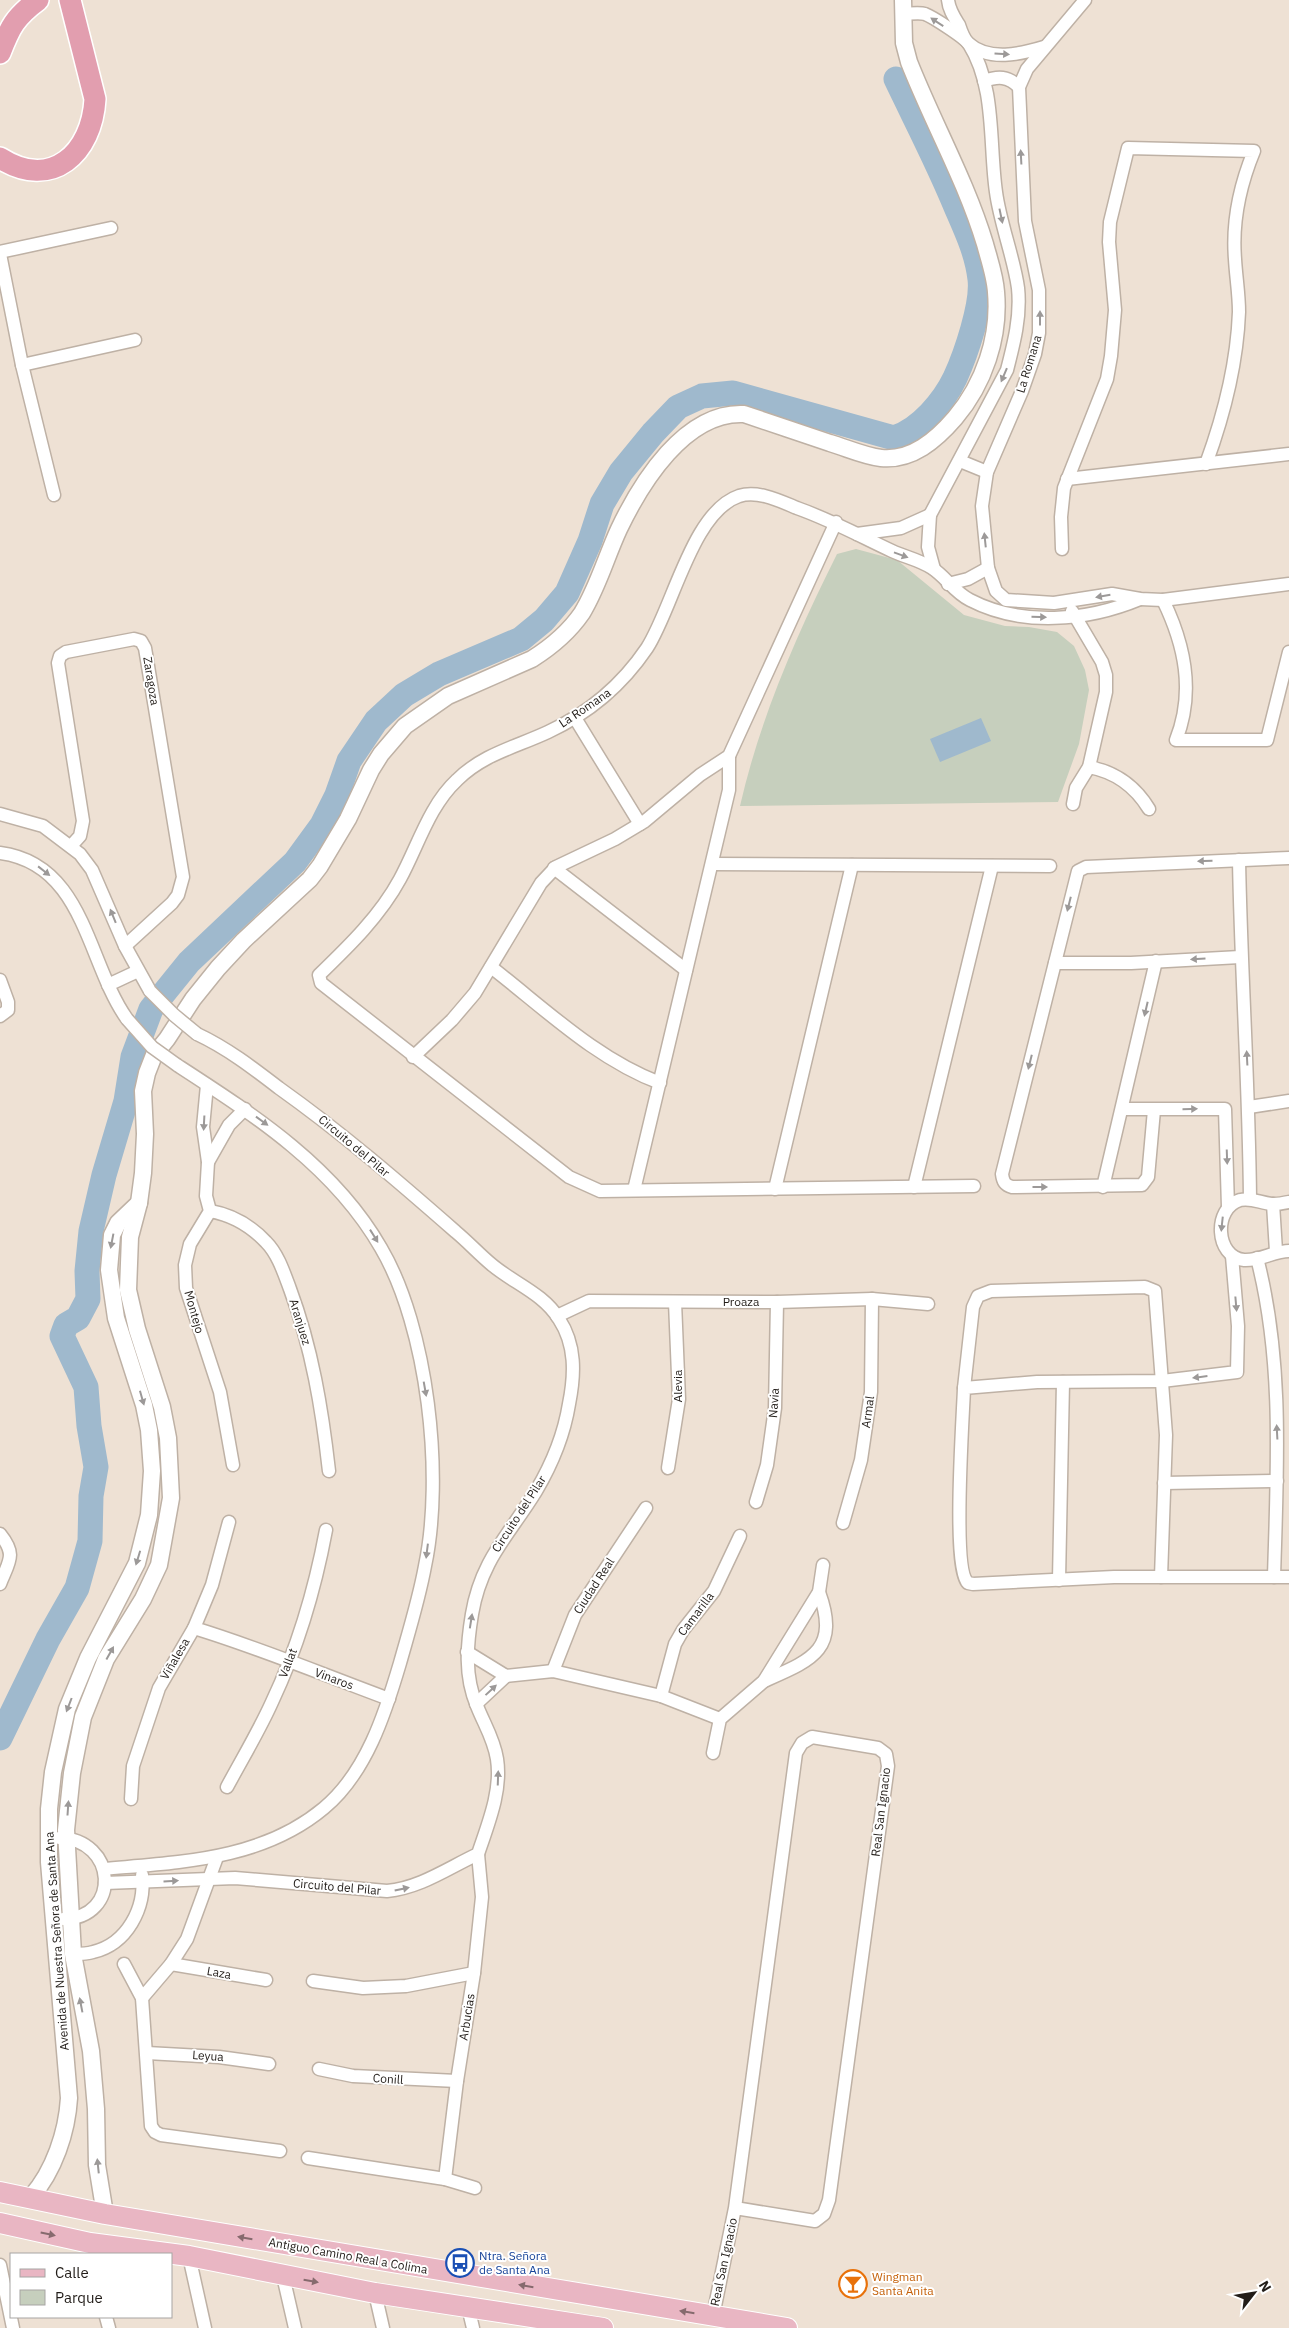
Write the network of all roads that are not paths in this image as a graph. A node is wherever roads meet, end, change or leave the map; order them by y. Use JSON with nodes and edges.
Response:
{"nodes":[{"id":1,"x":38,"y":0,"type":"edge"},
{"id":2,"x":61,"y":0,"type":"edge"},
{"id":3,"x":70,"y":0,"type":"edge"},
{"id":4,"x":948,"y":0,"type":"edge"},
{"id":5,"x":1085,"y":0,"type":"edge"},
{"id":6,"x":903,"y":7,"type":"edge"},
{"id":7,"x":0,"y":14,"type":"edge"},
{"id":8,"x":0,"y":24,"type":"edge"},
{"id":9,"x":967,"y":42,"type":"junction"},
{"id":10,"x":1045,"y":47,"type":"junction"},
{"id":11,"x":0,"y":53,"type":"edge"},
{"id":12,"x":86,"y":78,"type":"junction"},
{"id":13,"x":984,"y":81,"type":"junction"},
{"id":14,"x":1019,"y":87,"type":"junction"},
{"id":15,"x":0,"y":146,"type":"edge"},
{"id":16,"x":0,"y":158,"type":"edge"},
{"id":17,"x":111,"y":228,"type":"dead end"},
{"id":18,"x":0,"y":253,"type":"edge"},
{"id":19,"x":136,"y":340,"type":"dead end"},
{"id":20,"x":22,"y":364,"type":"junction"},
{"id":21,"x":1289,"y":454,"type":"edge"},
{"id":22,"x":960,"y":461,"type":"junction"},
{"id":23,"x":1206,"y":464,"type":"junction"},
{"id":24,"x":987,"y":472,"type":"junction"},
{"id":25,"x":1067,"y":479,"type":"junction"},
{"id":26,"x":54,"y":496,"type":"dead end"},
{"id":27,"x":930,"y":515,"type":"junction"},
{"id":28,"x":836,"y":522,"type":"junction"},
{"id":29,"x":857,"y":534,"type":"junction"},
{"id":30,"x":1062,"y":549,"type":"dead end"},
{"id":31,"x":988,"y":568,"type":"junction"},
{"id":32,"x":934,"y":569,"type":"junction"},
{"id":33,"x":948,"y":584,"type":"junction"},
{"id":34,"x":1289,"y":584,"type":"edge"},
{"id":35,"x":1140,"y":599,"type":"junction"},
{"id":36,"x":1163,"y":600,"type":"junction"},
{"id":37,"x":1066,"y":602,"type":"junction"},
{"id":38,"x":1075,"y":616,"type":"junction"},
{"id":39,"x":1289,"y":652,"type":"edge"},
{"id":40,"x":575,"y":718,"type":"junction"},
{"id":41,"x":729,"y":756,"type":"junction"},
{"id":42,"x":1089,"y":767,"type":"junction"},
{"id":43,"x":1073,"y":804,"type":"dead end"},
{"id":44,"x":1149,"y":808,"type":"dead end"},
{"id":45,"x":0,"y":814,"type":"edge"},
{"id":46,"x":640,"y":824,"type":"junction"},
{"id":47,"x":71,"y":846,"type":"junction"},
{"id":48,"x":0,"y":852,"type":"edge"},
{"id":49,"x":1289,"y":858,"type":"edge"},
{"id":50,"x":1239,"y":860,"type":"junction"},
{"id":51,"x":712,"y":864,"type":"junction"},
{"id":52,"x":852,"y":865,"type":"junction"},
{"id":53,"x":992,"y":866,"type":"junction"},
{"id":54,"x":1050,"y":866,"type":"dead end"},
{"id":55,"x":554,"y":868,"type":"junction"},
{"id":56,"x":125,"y":946,"type":"junction"},
{"id":57,"x":1240,"y":956,"type":"junction"},
{"id":58,"x":1156,"y":961,"type":"junction"},
{"id":59,"x":1055,"y":962,"type":"junction"},
{"id":60,"x":491,"y":967,"type":"junction"},
{"id":61,"x":686,"y":970,"type":"junction"},
{"id":62,"x":138,"y":971,"type":"junction"},
{"id":63,"x":0,"y":980,"type":"edge"},
{"id":64,"x":108,"y":985,"type":"junction"},
{"id":65,"x":0,"y":1016,"type":"edge"},
{"id":66,"x":413,"y":1057,"type":"junction"},
{"id":67,"x":660,"y":1083,"type":"junction"},
{"id":68,"x":207,"y":1085,"type":"junction"},
{"id":69,"x":1289,"y":1101,"type":"edge"},
{"id":70,"x":1250,"y":1107,"type":"junction"},
{"id":71,"x":246,"y":1109,"type":"junction"},
{"id":72,"x":1123,"y":1109,"type":"junction"},
{"id":73,"x":1154,"y":1110,"type":"junction"},
{"id":74,"x":208,"y":1162,"type":"junction"},
{"id":75,"x":974,"y":1186,"type":"dead end"},
{"id":76,"x":914,"y":1187,"type":"junction"},
{"id":77,"x":1103,"y":1187,"type":"junction"},
{"id":78,"x":775,"y":1188,"type":"junction"},
{"id":79,"x":634,"y":1190,"type":"junction"},
{"id":80,"x":1250,"y":1198,"type":"junction"},
{"id":81,"x":1289,"y":1202,"type":"edge"},
{"id":82,"x":139,"y":1203,"type":"junction"},
{"id":83,"x":1273,"y":1204,"type":"junction"},
{"id":84,"x":1228,"y":1207,"type":"junction"},
{"id":85,"x":210,"y":1212,"type":"junction"},
{"id":86,"x":1283,"y":1251,"type":"edge"},
{"id":87,"x":1232,"y":1256,"type":"junction"},
{"id":88,"x":1257,"y":1258,"type":"junction"},
{"id":89,"x":872,"y":1299,"type":"junction"},
{"id":90,"x":675,"y":1302,"type":"junction"},
{"id":91,"x":777,"y":1302,"type":"junction"},
{"id":92,"x":928,"y":1304,"type":"dead end"},
{"id":93,"x":557,"y":1316,"type":"junction"},
{"id":94,"x":1162,"y":1381,"type":"junction"},
{"id":95,"x":1063,"y":1382,"type":"junction"},
{"id":96,"x":964,"y":1388,"type":"junction"},
{"id":97,"x":233,"y":1465,"type":"dead end"},
{"id":98,"x":668,"y":1468,"type":"dead end"},
{"id":99,"x":329,"y":1471,"type":"dead end"},
{"id":100,"x":1277,"y":1481,"type":"junction"},
{"id":101,"x":1164,"y":1483,"type":"junction"},
{"id":102,"x":756,"y":1502,"type":"dead end"},
{"id":103,"x":646,"y":1508,"type":"dead end"},
{"id":104,"x":229,"y":1522,"type":"dead end"},
{"id":105,"x":843,"y":1523,"type":"dead end"},
{"id":106,"x":326,"y":1530,"type":"dead end"},
{"id":107,"x":0,"y":1534,"type":"edge"},
{"id":108,"x":740,"y":1536,"type":"dead end"},
{"id":109,"x":823,"y":1565,"type":"dead end"},
{"id":110,"x":1161,"y":1577,"type":"junction"},
{"id":111,"x":1274,"y":1577,"type":"junction"},
{"id":112,"x":1289,"y":1577,"type":"edge"},
{"id":113,"x":1059,"y":1580,"type":"junction"},
{"id":114,"x":0,"y":1584,"type":"edge"},
{"id":115,"x":819,"y":1592,"type":"junction"},
{"id":116,"x":194,"y":1628,"type":"junction"},
{"id":117,"x":467,"y":1652,"type":"junction"},
{"id":118,"x":288,"y":1662,"type":"junction"},
{"id":119,"x":553,"y":1671,"type":"junction"},
{"id":120,"x":506,"y":1676,"type":"junction"},
{"id":121,"x":764,"y":1681,"type":"junction"},
{"id":122,"x":661,"y":1696,"type":"junction"},
{"id":123,"x":389,"y":1699,"type":"junction"},
{"id":124,"x":476,"y":1704,"type":"junction"},
{"id":125,"x":720,"y":1720,"type":"junction"},
{"id":126,"x":713,"y":1753,"type":"dead end"},
{"id":127,"x":227,"y":1787,"type":"dead end"},
{"id":128,"x":131,"y":1799,"type":"dead end"},
{"id":129,"x":49,"y":1838,"type":"junction"},
{"id":130,"x":66,"y":1838,"type":"junction"},
{"id":131,"x":478,"y":1854,"type":"junction"},
{"id":132,"x":218,"y":1857,"type":"junction"},
{"id":133,"x":140,"y":1866,"type":"junction"},
{"id":134,"x":104,"y":1869,"type":"junction"},
{"id":135,"x":210,"y":1879,"type":"junction"},
{"id":136,"x":142,"y":1882,"type":"junction"},
{"id":137,"x":105,"y":1883,"type":"junction"},
{"id":138,"x":64,"y":1919,"type":"junction"},
{"id":139,"x":73,"y":1954,"type":"junction"},
{"id":140,"x":124,"y":1964,"type":"dead end"},
{"id":141,"x":171,"y":1964,"type":"junction"},
{"id":142,"x":474,"y":1973,"type":"junction"},
{"id":143,"x":266,"y":1980,"type":"dead end"},
{"id":144,"x":313,"y":1981,"type":"dead end"},
{"id":145,"x":142,"y":1998,"type":"junction"},
{"id":146,"x":86,"y":2030,"type":"junction"},
{"id":147,"x":63,"y":2033,"type":"junction"},
{"id":148,"x":147,"y":2053,"type":"junction"},
{"id":149,"x":269,"y":2064,"type":"dead end"},
{"id":150,"x":319,"y":2069,"type":"dead end"},
{"id":151,"x":457,"y":2081,"type":"junction"},
{"id":152,"x":280,"y":2151,"type":"dead end"},
{"id":153,"x":308,"y":2158,"type":"dead end"},
{"id":154,"x":445,"y":2179,"type":"junction"},
{"id":155,"x":475,"y":2188,"type":"dead end"},
{"id":156,"x":0,"y":2192,"type":"edge"},
{"id":157,"x":31,"y":2197,"type":"junction"},
{"id":158,"x":734,"y":2208,"type":"junction"},
{"id":159,"x":104,"y":2214,"type":"junction"},
{"id":160,"x":0,"y":2224,"type":"edge"},
{"id":161,"x":91,"y":2249,"type":"edge"},
{"id":162,"x":146,"y":2253,"type":"edge"},
{"id":163,"x":172,"y":2255,"type":"edge"},
{"id":164,"x":188,"y":2256,"type":"junction"},
{"id":165,"x":0,"y":2265,"type":"edge"},
{"id":166,"x":283,"y":2276,"type":"junction"},
{"id":167,"x":375,"y":2293,"type":"junction"},
{"id":168,"x":468,"y":2307,"type":"junction"},
{"id":169,"x":10,"y":2310,"type":"edge"},
{"id":170,"x":712,"y":2316,"type":"junction"},
{"id":171,"x":205,"y":2328,"type":"edge"},
{"id":172,"x":295,"y":2328,"type":"edge"},
{"id":173,"x":383,"y":2328,"type":"edge"},
{"id":174,"x":473,"y":2328,"type":"edge"},
{"id":175,"x":603,"y":2328,"type":"edge"},
{"id":176,"x":787,"y":2328,"type":"edge"}],
"edges":[{"from":1,"to":11,"type":"highway"},
{"from":2,"to":12,"type":"highway"},
{"from":3,"to":12,"type":"highway"},
{"from":4,"to":9,"type":"street","name":"La Romana"},
{"from":5,"to":10,"type":"street","name":"La Romana"},
{"from":9,"to":6,"type":"street","one_way":true},
{"from":6,"to":82,"type":"street","name":"Avenida de Nuestra Señora de Santa Ana"},
{"from":7,"to":8,"type":"highway"},
{"from":9,"to":10,"type":"street","one_way":true},
{"from":9,"to":13,"type":"street","name":"La Romana"},
{"from":10,"to":14,"type":"street","name":"La Romana"},
{"from":12,"to":15,"type":"highway"},
{"from":12,"to":16,"type":"highway"},
{"from":13,"to":14,"type":"street"},
{"from":13,"to":22,"type":"street","name":"La Romana","one_way":true},
{"from":24,"to":14,"type":"street","name":"La Romana","one_way":true},
{"from":17,"to":18,"type":"street"},
{"from":18,"to":20,"type":"street"},
{"from":19,"to":20,"type":"street"},
{"from":20,"to":26,"type":"street"},
{"from":21,"to":23,"type":"street"},
{"from":22,"to":24,"type":"street"},
{"from":22,"to":27,"type":"street","name":"La Romana"},
{"from":23,"to":25,"type":"street"},
{"from":23,"to":25,"type":"street"},
{"from":31,"to":24,"type":"street","name":"La Romana","one_way":true},
{"from":25,"to":30,"type":"street"},
{"from":27,"to":29,"type":"street"},
{"from":27,"to":32,"type":"street","name":"La Romana"},
{"from":28,"to":29,"type":"street","name":"La Romana"},
{"from":28,"to":40,"type":"street","name":"La Romana"},
{"from":28,"to":41,"type":"street"},
{"from":29,"to":32,"type":"street","name":"La Romana","one_way":true},
{"from":31,"to":33,"type":"street"},
{"from":31,"to":37,"type":"street","name":"La Romana"},
{"from":32,"to":33,"type":"street","name":"La Romana"},
{"from":33,"to":38,"type":"street","name":"La Romana","one_way":true},
{"from":34,"to":36,"type":"street"},
{"from":35,"to":36,"type":"street"},
{"from":35,"to":37,"type":"street","one_way":true},
{"from":35,"to":38,"type":"street","name":"La Romana"},
{"from":36,"to":39,"type":"street"},
{"from":37,"to":38,"type":"street"},
{"from":38,"to":42,"type":"street"},
{"from":40,"to":46,"type":"street"},
{"from":40,"to":66,"type":"street","name":"La Romana"},
{"from":41,"to":46,"type":"street"},
{"from":41,"to":51,"type":"street"},
{"from":42,"to":43,"type":"street"},
{"from":42,"to":44,"type":"street"},
{"from":45,"to":47,"type":"street","name":"Circuito del Pilar"},
{"from":46,"to":55,"type":"street"},
{"from":56,"to":47,"type":"street","name":"Circuito del Pilar","one_way":true},
{"from":47,"to":56,"type":"street","name":"Zaragoza"},
{"from":48,"to":64,"type":"street","one_way":true},
{"from":49,"to":50,"type":"street"},
{"from":50,"to":57,"type":"street"},
{"from":50,"to":59,"type":"street","one_way":true},
{"from":51,"to":52,"type":"street"},
{"from":51,"to":61,"type":"street"},
{"from":52,"to":53,"type":"street"},
{"from":52,"to":78,"type":"street"},
{"from":53,"to":54,"type":"street"},
{"from":53,"to":76,"type":"street"},
{"from":55,"to":60,"type":"street"},
{"from":55,"to":61,"type":"street"},
{"from":56,"to":62,"type":"street","name":"Circuito del Pilar"},
{"from":57,"to":58,"type":"street","one_way":true},
{"from":70,"to":57,"type":"street","one_way":true},
{"from":58,"to":59,"type":"street"},
{"from":58,"to":72,"type":"street","one_way":true},
{"from":59,"to":77,"type":"street","one_way":true},
{"from":60,"to":66,"type":"street"},
{"from":60,"to":67,"type":"street"},
{"from":61,"to":67,"type":"street"},
{"from":62,"to":64,"type":"street"},
{"from":62,"to":93,"type":"street","name":"Circuito del Pilar","bridge":true},
{"from":63,"to":65,"type":"street"},
{"from":64,"to":68,"type":"street","bridge":true},
{"from":66,"to":79,"type":"street"},
{"from":67,"to":79,"type":"street"},
{"from":68,"to":71,"type":"street"},
{"from":68,"to":74,"type":"street","one_way":true},
{"from":69,"to":70,"type":"street"},
{"from":70,"to":80,"type":"street"},
{"from":71,"to":74,"type":"street"},
{"from":71,"to":123,"type":"street","one_way":true},
{"from":72,"to":73,"type":"street"},
{"from":72,"to":77,"type":"street"},
{"from":73,"to":77,"type":"street"},
{"from":73,"to":84,"type":"street","one_way":true},
{"from":74,"to":85,"type":"street"},
{"from":75,"to":76,"type":"street"},
{"from":76,"to":78,"type":"street"},
{"from":78,"to":79,"type":"street"},
{"from":80,"to":83,"type":"street"},
{"from":80,"to":84,"type":"street"},
{"from":81,"to":83,"type":"street"},
{"from":82,"to":129,"type":"street","name":"Avenida de Nuestra Señora de Santa Ana","one_way":true},
{"from":130,"to":82,"type":"street","name":"Avenida de Nuestra Señora de Santa Ana","one_way":true},
{"from":83,"to":86,"type":"street"},
{"from":84,"to":87,"type":"street","one_way":true},
{"from":85,"to":97,"type":"street","name":"Montejo"},
{"from":85,"to":99,"type":"street","name":"Aranjuez"},
{"from":86,"to":88,"type":"street"},
{"from":87,"to":88,"type":"street"},
{"from":87,"to":94,"type":"street","one_way":true},
{"from":100,"to":88,"type":"street","one_way":true},
{"from":89,"to":91,"type":"street","name":"Proaza"},
{"from":89,"to":92,"type":"street","name":"Proaza"},
{"from":89,"to":105,"type":"street","name":"Armal"},
{"from":90,"to":91,"type":"street","name":"Proaza"},
{"from":90,"to":93,"type":"street","name":"Proaza"},
{"from":90,"to":98,"type":"street","name":"Alevia"},
{"from":91,"to":102,"type":"street","name":"Navia"},
{"from":117,"to":93,"type":"street","name":"Circuito del Pilar","one_way":true},
{"from":94,"to":95,"type":"street"},
{"from":94,"to":96,"type":"street"},
{"from":94,"to":101,"type":"street"},
{"from":95,"to":96,"type":"street"},
{"from":95,"to":113,"type":"street"},
{"from":96,"to":113,"type":"street"},
{"from":100,"to":101,"type":"street"},
{"from":100,"to":111,"type":"street"},
{"from":101,"to":110,"type":"street"},
{"from":103,"to":119,"type":"street","name":"Ciudad Real"},
{"from":104,"to":116,"type":"street","name":"Viñalesa"},
{"from":106,"to":118,"type":"street","name":"Vallat"},
{"from":107,"to":114,"type":"street"},
{"from":108,"to":122,"type":"street","name":"Camarilla"},
{"from":109,"to":115,"type":"street"},
{"from":110,"to":111,"type":"street"},
{"from":110,"to":113,"type":"street"},
{"from":111,"to":112,"type":"street"},
{"from":115,"to":121,"type":"street"},
{"from":115,"to":121,"type":"street"},
{"from":116,"to":118,"type":"street","name":"Vinaros"},
{"from":116,"to":128,"type":"street","name":"Viñalesa"},
{"from":117,"to":120,"type":"street"},
{"from":117,"to":124,"type":"street","name":"Circuito del Pilar"},
{"from":118,"to":123,"type":"street","name":"Vinaros"},
{"from":118,"to":127,"type":"street","name":"Vallat"},
{"from":119,"to":120,"type":"street"},
{"from":119,"to":122,"type":"street"},
{"from":124,"to":120,"type":"street","one_way":true},
{"from":121,"to":125,"type":"street"},
{"from":122,"to":125,"type":"street"},
{"from":123,"to":132,"type":"street"},
{"from":131,"to":124,"type":"street","name":"Circuito del Pilar","one_way":true},
{"from":125,"to":126,"type":"street"},
{"from":129,"to":130,"type":"street"},
{"from":129,"to":138,"type":"street","name":"Avenida de Nuestra Señora de Santa Ana"},
{"from":130,"to":134,"type":"street"},
{"from":130,"to":138,"type":"street","name":"Avenida de Nuestra Señora de Santa Ana"},
{"from":135,"to":131,"type":"street","name":"Circuito del Pilar","one_way":true},
{"from":131,"to":142,"type":"street","name":"Arbucias"},
{"from":132,"to":133,"type":"street"},
{"from":132,"to":135,"type":"street"},
{"from":133,"to":134,"type":"street"},
{"from":133,"to":136,"type":"street"},
{"from":134,"to":137,"type":"street"},
{"from":136,"to":135,"type":"street","name":"Circuito del Pilar","one_way":true},
{"from":135,"to":141,"type":"street"},
{"from":136,"to":137,"type":"street","name":"Circuito del Pilar"},
{"from":136,"to":139,"type":"street"},
{"from":137,"to":138,"type":"street"},
{"from":138,"to":139,"type":"street","name":"Avenida de Nuestra Señora de Santa Ana"},
{"from":138,"to":147,"type":"street","name":"Avenida de Nuestra Señora de Santa Ana"},
{"from":146,"to":139,"type":"street","name":"Avenida de Nuestra Señora de Santa Ana","one_way":true},
{"from":140,"to":145,"type":"street"},
{"from":141,"to":143,"type":"street","name":"Laza"},
{"from":141,"to":145,"type":"street"},
{"from":142,"to":144,"type":"street"},
{"from":142,"to":151,"type":"street","name":"Arbucias"},
{"from":145,"to":148,"type":"street"},
{"from":146,"to":147,"type":"street"},
{"from":159,"to":146,"type":"street","name":"Avenida de Nuestra Señora de Santa Ana","one_way":true},
{"from":147,"to":157,"type":"street","name":"Avenida de Nuestra Señora de Santa Ana"},
{"from":148,"to":149,"type":"street","name":"Leyua"},
{"from":148,"to":152,"type":"street"},
{"from":150,"to":151,"type":"street","name":"Conill"},
{"from":151,"to":154,"type":"street","name":"Arbucias"},
{"from":153,"to":154,"type":"street"},
{"from":154,"to":155,"type":"street"},
{"from":156,"to":157,"type":"main road","name":"Antiguo Camino Real a Colima"},
{"from":157,"to":159,"type":"main road","name":"Antiguo Camino Real a Colima"},
{"from":158,"to":158,"type":"street","name":"Real San Ignacio"},
{"from":158,"to":170,"type":"street","name":"Real San Ignacio"},
{"from":170,"to":159,"type":"main road","name":"Antiguo Camino Real a Colima","one_way":true},
{"from":160,"to":161,"type":"main road","one_way":true},
{"from":161,"to":162,"type":"main road"},
{"from":163,"to":164,"type":"main road"},
{"from":164,"to":166,"type":"main road"},
{"from":164,"to":171,"type":"street"},
{"from":165,"to":169,"type":"street"},
{"from":166,"to":167,"type":"main road","one_way":true},
{"from":166,"to":172,"type":"street"},
{"from":167,"to":168,"type":"main road"},
{"from":167,"to":173,"type":"street"},
{"from":168,"to":174,"type":"street"},
{"from":168,"to":175,"type":"main road"},
{"from":170,"to":176,"type":"main road","name":"Antiguo Camino Real a Colima"}]}
